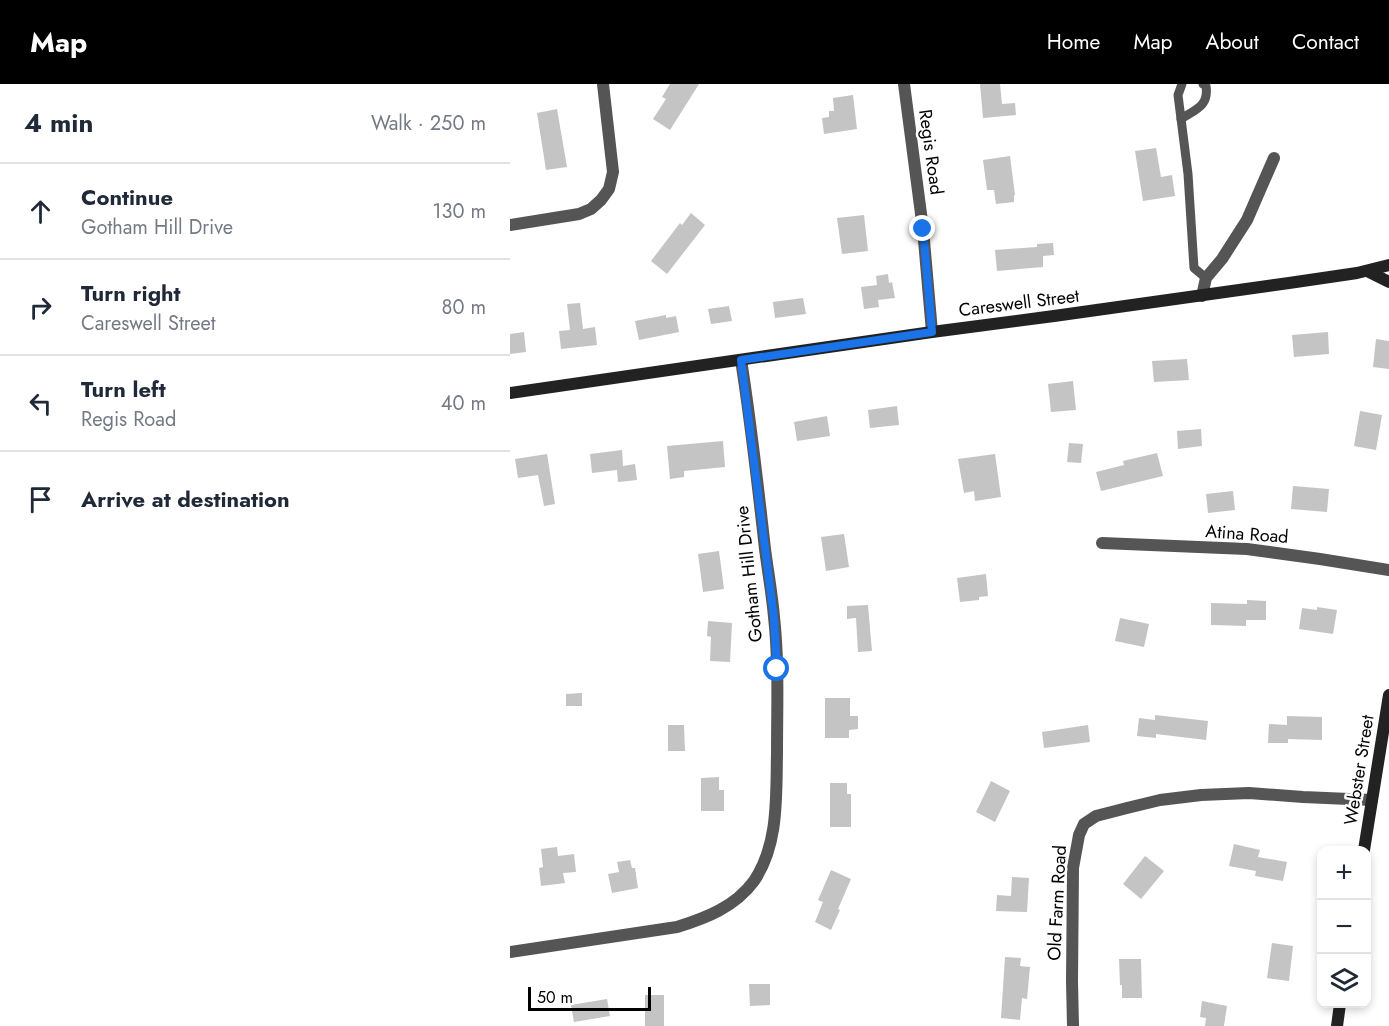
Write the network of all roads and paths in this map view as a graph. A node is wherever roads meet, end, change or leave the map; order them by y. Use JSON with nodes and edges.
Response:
{"nodes":[{"id":1,"x":603,"y":84,"type":"edge"},
{"id":2,"x":904,"y":84,"type":"edge"},
{"id":3,"x":1182,"y":84,"type":"edge"},
{"id":4,"x":1203,"y":84,"type":"edge"},
{"id":5,"x":1181,"y":119,"type":"junction"},
{"id":6,"x":1274,"y":158,"type":"dead end"},
{"id":7,"x":510,"y":225,"type":"edge"},
{"id":8,"x":1389,"y":265,"type":"edge"},
{"id":9,"x":1367,"y":271,"type":"junction"},
{"id":10,"x":1206,"y":278,"type":"junction"},
{"id":11,"x":1389,"y":282,"type":"edge"},
{"id":12,"x":1202,"y":296,"type":"junction"},
{"id":13,"x":932,"y":332,"type":"junction"},
{"id":14,"x":741,"y":360,"type":"junction"},
{"id":15,"x":510,"y":393,"type":"edge"},
{"id":16,"x":1102,"y":543,"type":"dead end"},
{"id":17,"x":1389,"y":570,"type":"edge"},
{"id":18,"x":1389,"y":695,"type":"edge"},
{"id":19,"x":1372,"y":800,"type":"junction"},
{"id":20,"x":1366,"y":846,"type":"edge"},
{"id":21,"x":510,"y":952,"type":"edge"},
{"id":22,"x":1339,"y":1008,"type":"edge"},
{"id":23,"x":1073,"y":1026,"type":"edge"},
{"id":24,"x":1337,"y":1026,"type":"edge"}],
"edges":[{"from":1,"to":7,"type":"street"},
{"from":2,"to":13,"type":"street","name":"Regis Road"},
{"from":3,"to":5,"type":"lane"},
{"from":4,"to":5,"type":"lane"},
{"from":5,"to":10,"type":"lane"},
{"from":6,"to":10,"type":"street"},
{"from":8,"to":9,"type":"main road","name":"Careswell Street"},
{"from":9,"to":11,"type":"main road"},
{"from":9,"to":12,"type":"main road","name":"Careswell Street"},
{"from":10,"to":12,"type":"street"},
{"from":12,"to":13,"type":"main road","name":"Careswell Street"},
{"from":13,"to":14,"type":"main road","name":"Careswell Street"},
{"from":14,"to":15,"type":"main road","name":"Careswell Street"},
{"from":14,"to":21,"type":"street","name":"Gotham Hill Drive"},
{"from":16,"to":17,"type":"street","name":"Atina Road"},
{"from":18,"to":19,"type":"main road","name":"Webster Street"},
{"from":19,"to":20,"type":"main road","name":"Webster Street"},
{"from":19,"to":23,"type":"street","name":"Old Farm Road"},
{"from":22,"to":24,"type":"main road"}]}
